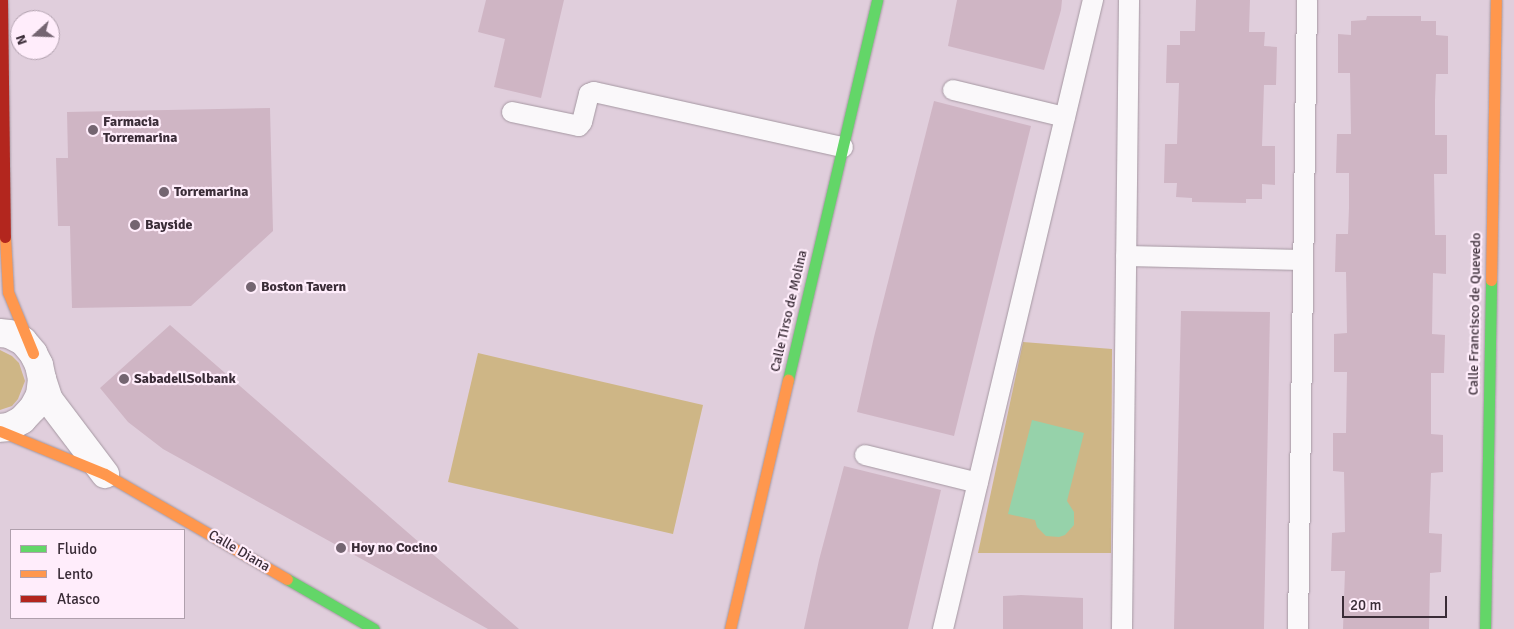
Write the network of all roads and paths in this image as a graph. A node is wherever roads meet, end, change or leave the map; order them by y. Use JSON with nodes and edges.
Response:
{"nodes":[{"id":1,"x":2,"y":0,"type":"edge"},
{"id":2,"x":877,"y":0,"type":"edge"},
{"id":3,"x":1093,"y":0,"type":"edge"},
{"id":4,"x":1129,"y":0,"type":"edge"},
{"id":5,"x":1307,"y":0,"type":"edge"},
{"id":6,"x":1496,"y":0,"type":"edge"},
{"id":7,"x":953,"y":90,"type":"dead end"},
{"id":8,"x":512,"y":112,"type":"dead end"},
{"id":9,"x":3,"y":115,"type":"edge"},
{"id":10,"x":1065,"y":117,"type":"junction"},
{"id":11,"x":843,"y":147,"type":"junction"},
{"id":12,"x":1126,"y":256,"type":"junction"},
{"id":13,"x":1303,"y":260,"type":"junction"},
{"id":14,"x":4,"y":298,"type":"edge"},
{"id":15,"x":0,"y":333,"type":"edge"},
{"id":16,"x":33,"y":353,"type":"junction"},
{"id":17,"x":42,"y":380,"type":"junction"},
{"id":18,"x":0,"y":430,"type":"edge"},
{"id":19,"x":865,"y":455,"type":"dead end"},
{"id":20,"x":105,"y":474,"type":"junction"},
{"id":21,"x":978,"y":483,"type":"junction"},
{"id":22,"x":374,"y":629,"type":"edge"},
{"id":23,"x":730,"y":629,"type":"edge"},
{"id":24,"x":944,"y":629,"type":"edge"},
{"id":25,"x":1122,"y":629,"type":"edge"},
{"id":26,"x":1298,"y":629,"type":"edge"},
{"id":27,"x":1485,"y":629,"type":"edge"}],
"edges":[{"from":1,"to":9,"type":"street"},
{"from":2,"to":11,"type":"street","name":"Calle Tirso de Molina"},
{"from":3,"to":10,"type":"lane"},
{"from":4,"to":12,"type":"lane"},
{"from":5,"to":13,"type":"lane"},
{"from":6,"to":27,"type":"street","name":"Calle Francisco de Quevedo"},
{"from":7,"to":10,"type":"lane"},
{"from":8,"to":11,"type":"lane"},
{"from":9,"to":14,"type":"street"},
{"from":10,"to":21,"type":"lane"},
{"from":11,"to":23,"type":"street","name":"Calle Tirso de Molina"},
{"from":12,"to":13,"type":"lane"},
{"from":12,"to":25,"type":"lane"},
{"from":13,"to":26,"type":"lane"},
{"from":14,"to":16,"type":"street"},
{"from":15,"to":16,"type":"street"},
{"from":16,"to":17,"type":"street","name":"Calle Diana"},
{"from":17,"to":18,"type":"street"},
{"from":17,"to":20,"type":"street","name":"Calle Diana"},
{"from":18,"to":20,"type":"street","name":"Calle Diana"},
{"from":19,"to":21,"type":"lane"},
{"from":20,"to":22,"type":"street","name":"Calle Diana"},
{"from":21,"to":24,"type":"lane"}]}
